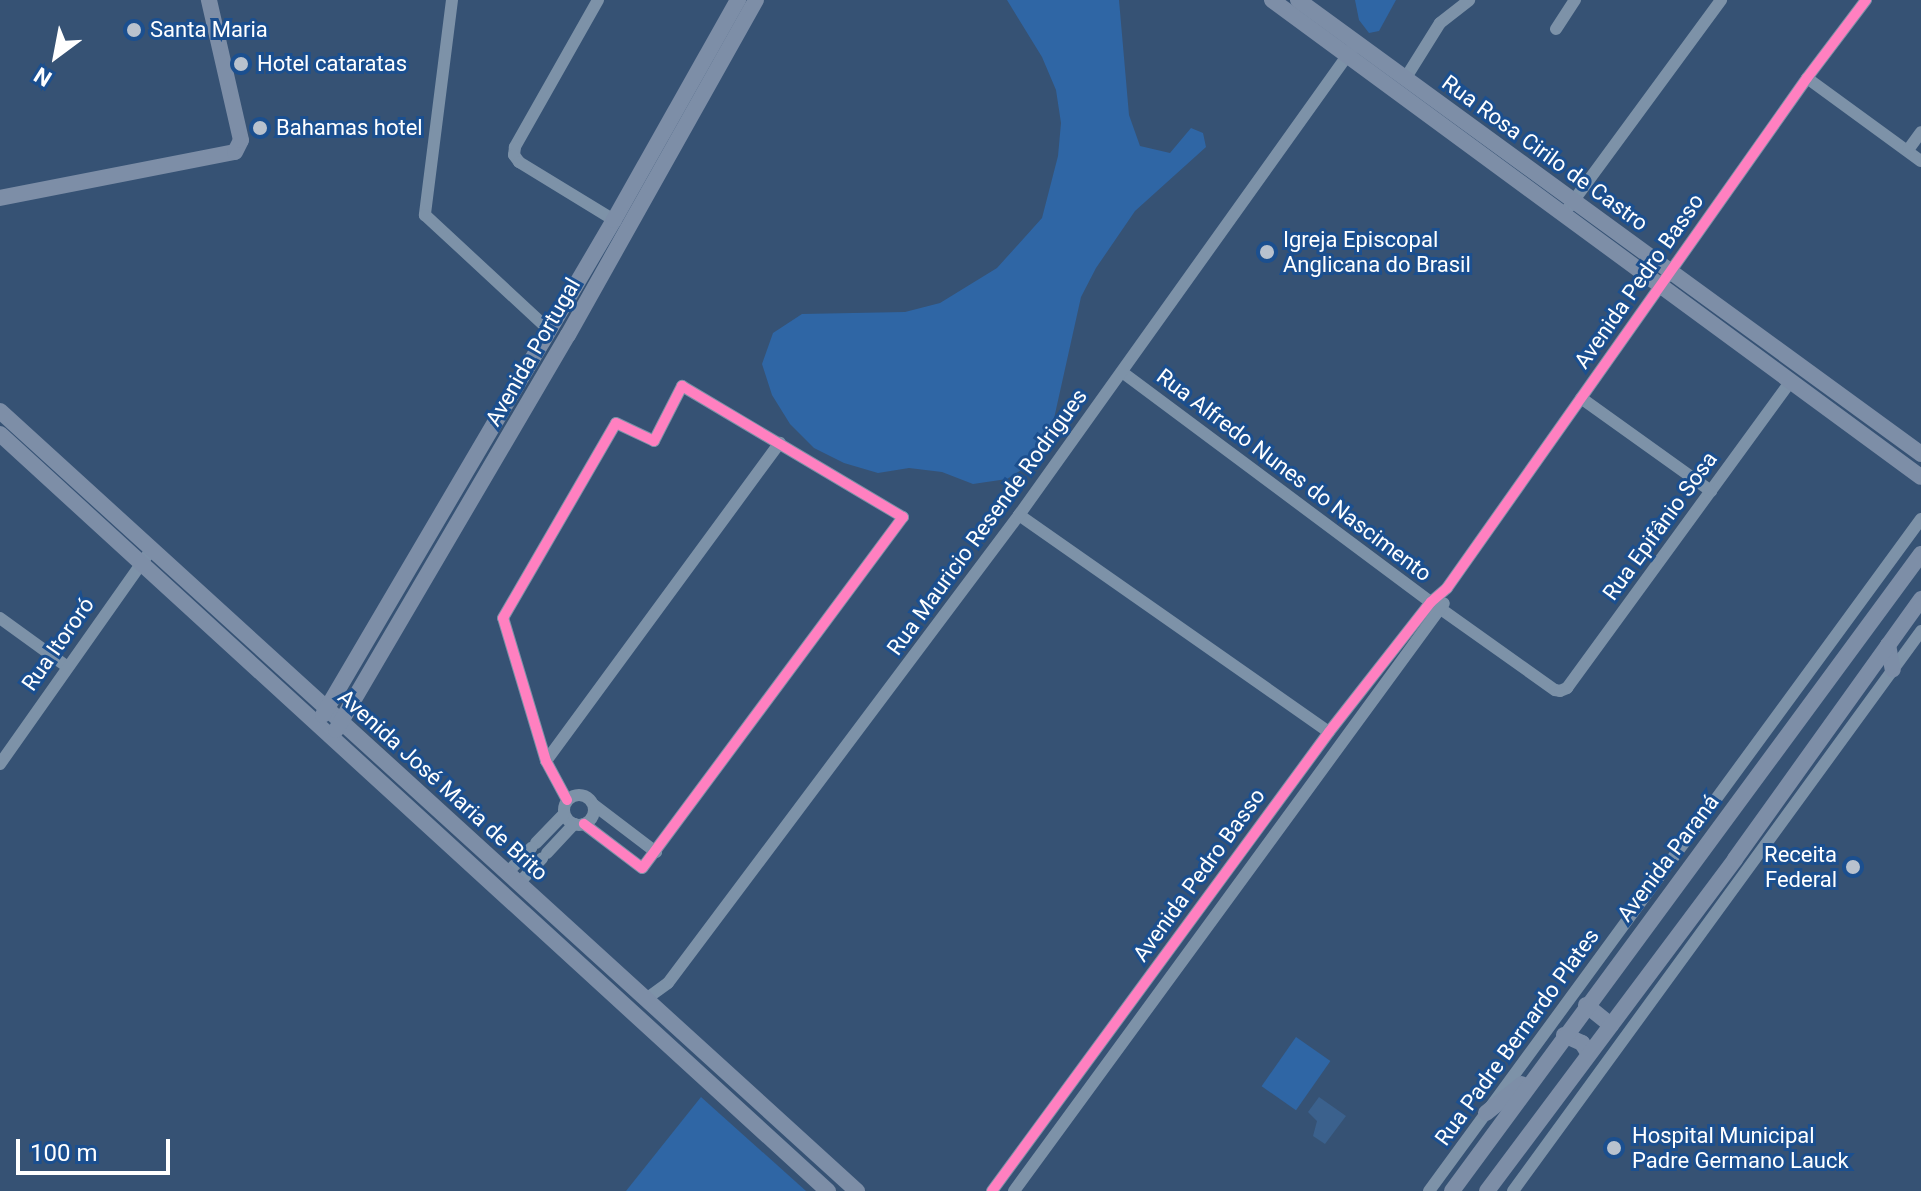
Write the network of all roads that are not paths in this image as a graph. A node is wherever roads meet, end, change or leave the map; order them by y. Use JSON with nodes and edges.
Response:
{"nodes":[{"id":1,"x":209,"y":0,"type":"edge"},
{"id":2,"x":452,"y":0,"type":"edge"},
{"id":3,"x":598,"y":0,"type":"edge"},
{"id":4,"x":738,"y":0,"type":"edge"},
{"id":5,"x":756,"y":0,"type":"edge"},
{"id":6,"x":1272,"y":0,"type":"edge"},
{"id":7,"x":1298,"y":0,"type":"edge"},
{"id":8,"x":1469,"y":0,"type":"edge"},
{"id":9,"x":1575,"y":0,"type":"edge"},
{"id":10,"x":1721,"y":0,"type":"edge"},
{"id":11,"x":1866,"y":0,"type":"edge"},
{"id":12,"x":1556,"y":29,"type":"dead end"},
{"id":13,"x":1352,"y":49,"type":"junction"},
{"id":14,"x":1807,"y":78,"type":"junction"},
{"id":15,"x":1405,"y":79,"type":"junction"},
{"id":16,"x":1921,"y":132,"type":"edge"},
{"id":17,"x":1908,"y":150,"type":"junction"},
{"id":18,"x":1921,"y":161,"type":"edge"},
{"id":19,"x":1538,"y":186,"type":"junction"},
{"id":20,"x":0,"y":198,"type":"edge"},
{"id":21,"x":1568,"y":208,"type":"junction"},
{"id":22,"x":614,"y":220,"type":"junction"},
{"id":23,"x":1670,"y":271,"type":"junction"},
{"id":24,"x":1659,"y":286,"type":"junction"},
{"id":25,"x":549,"y":330,"type":"junction"},
{"id":26,"x":1122,"y":372,"type":"junction"},
{"id":27,"x":1790,"y":382,"type":"junction"},
{"id":28,"x":1581,"y":398,"type":"junction"},
{"id":29,"x":0,"y":411,"type":"edge"},
{"id":30,"x":0,"y":434,"type":"edge"},
{"id":31,"x":780,"y":443,"type":"junction"},
{"id":32,"x":1921,"y":454,"type":"edge"},
{"id":33,"x":1921,"y":477,"type":"edge"},
{"id":34,"x":1711,"y":491,"type":"junction"},
{"id":35,"x":1019,"y":515,"type":"junction"},
{"id":36,"x":1921,"y":519,"type":"edge"},
{"id":37,"x":151,"y":550,"type":"junction"},
{"id":38,"x":1921,"y":554,"type":"edge"},
{"id":39,"x":140,"y":564,"type":"junction"},
{"id":40,"x":1921,"y":599,"type":"edge"},
{"id":41,"x":1437,"y":606,"type":"junction"},
{"id":42,"x":0,"y":618,"type":"edge"},
{"id":43,"x":1921,"y":631,"type":"edge"},
{"id":44,"x":1888,"y":645,"type":"junction"},
{"id":45,"x":66,"y":666,"type":"junction"},
{"id":46,"x":1893,"y":670,"type":"junction"},
{"id":47,"x":1560,"y":691,"type":"joint"},
{"id":48,"x":328,"y":710,"type":"junction"},
{"id":49,"x":343,"y":722,"type":"junction"},
{"id":50,"x":314,"y":724,"type":"junction"},
{"id":51,"x":1329,"y":732,"type":"junction"},
{"id":52,"x":329,"y":738,"type":"junction"},
{"id":53,"x":1,"y":761,"type":"edge"},
{"id":54,"x":546,"y":761,"type":"junction"},
{"id":55,"x":567,"y":800,"type":"junction"},
{"id":56,"x":594,"y":805,"type":"junction"},
{"id":57,"x":564,"y":814,"type":"junction"},
{"id":58,"x":579,"y":824,"type":"junction"},
{"id":59,"x":536,"y":843,"type":"junction"},
{"id":60,"x":656,"y":852,"type":"junction"},
{"id":61,"x":546,"y":853,"type":"junction"},
{"id":62,"x":513,"y":878,"type":"junction"},
{"id":63,"x":646,"y":999,"type":"junction"},
{"id":64,"x":1586,"y":1005,"type":"junction"},
{"id":65,"x":1611,"y":1025,"type":"junction"},
{"id":66,"x":1564,"y":1035,"type":"junction"},
{"id":67,"x":1589,"y":1054,"type":"junction"},
{"id":68,"x":1541,"y":1067,"type":"junction"},
{"id":69,"x":1486,"y":1113,"type":"junction"},
{"id":70,"x":828,"y":1191,"type":"edge"},
{"id":71,"x":857,"y":1191,"type":"edge"},
{"id":72,"x":992,"y":1191,"type":"edge"},
{"id":73,"x":1014,"y":1191,"type":"edge"},
{"id":74,"x":1429,"y":1191,"type":"edge"},
{"id":75,"x":1452,"y":1191,"type":"edge"},
{"id":76,"x":1487,"y":1191,"type":"edge"},
{"id":77,"x":1513,"y":1191,"type":"edge"}],
"edges":[{"from":1,"to":20,"type":"main road"},
{"from":2,"to":25,"type":"street"},
{"from":3,"to":22,"type":"street"},
{"from":4,"to":22,"type":"main road","name":"Avenida Portugal"},
{"from":5,"to":49,"type":"main road","name":"Avenida Portugal"},
{"from":6,"to":13,"type":"main road"},
{"from":7,"to":13,"type":"main road","name":"Rua Rosa Cirilo de Castro"},
{"from":8,"to":15,"type":"street"},
{"from":9,"to":12,"type":"street"},
{"from":10,"to":21,"type":"street"},
{"from":11,"to":14,"type":"street","name":"Avenida Pedro Basso"},
{"from":13,"to":15,"type":"main road","name":"Rua Rosa Cirilo de Castro"},
{"from":13,"to":19,"type":"main road"},
{"from":13,"to":26,"type":"street","name":"Rua Mauricio Resende Rodrigues"},
{"from":14,"to":17,"type":"street"},
{"from":14,"to":23,"type":"street","name":"Avenida Pedro Basso"},
{"from":15,"to":19,"type":"main road","name":"Rua Rosa Cirilo de Castro"},
{"from":16,"to":17,"type":"street"},
{"from":17,"to":18,"type":"street"},
{"from":19,"to":21,"type":"main road"},
{"from":21,"to":23,"type":"main road","name":"Rua Rosa Cirilo de Castro"},
{"from":21,"to":24,"type":"main road"},
{"from":22,"to":25,"type":"main road","name":"Avenida Portugal"},
{"from":23,"to":24,"type":"street","name":"Avenida Pedro Basso"},
{"from":23,"to":32,"type":"main road","name":"Rua Rosa Cirilo de Castro"},
{"from":24,"to":27,"type":"main road"},
{"from":24,"to":28,"type":"street","name":"Avenida Pedro Basso"},
{"from":25,"to":48,"type":"main road","name":"Avenida Portugal"},
{"from":26,"to":35,"type":"street","name":"Rua Mauricio Resende Rodrigues"},
{"from":26,"to":41,"type":"street","name":"Rua Alfredo Nunes do Nascimento"},
{"from":27,"to":33,"type":"main road"},
{"from":27,"to":34,"type":"street","name":"Rua Epifânio Sosa"},
{"from":28,"to":34,"type":"street"},
{"from":28,"to":41,"type":"street","name":"Avenida Pedro Basso"},
{"from":29,"to":37,"type":"main road","name":"Avenida José Maria de Brito"},
{"from":30,"to":39,"type":"main road","name":"Avenida José Maria de Brito"},
{"from":31,"to":54,"type":"street"},
{"from":31,"to":54,"type":"street"},
{"from":31,"to":60,"type":"street"},
{"from":34,"to":47,"type":"street","name":"Rua Epifânio Sosa"},
{"from":35,"to":51,"type":"street"},
{"from":35,"to":63,"type":"street","name":"Rua Mauricio Resende Rodrigues"},
{"from":36,"to":69,"type":"street","name":"Rua Padre Bernardo Plates"},
{"from":37,"to":39,"type":"street","name":"Rua Itororó"},
{"from":37,"to":48,"type":"main road","name":"Avenida José Maria de Brito"},
{"from":38,"to":64,"type":"main road","name":"Avenida Paraná"},
{"from":39,"to":45,"type":"street","name":"Rua Itororó"},
{"from":39,"to":50,"type":"main road","name":"Avenida José Maria de Brito"},
{"from":40,"to":44,"type":"main road"},
{"from":41,"to":47,"type":"street","name":"Rua Alfredo Nunes do Nascimento"},
{"from":41,"to":51,"type":"street","name":"Avenida Pedro Basso"},
{"from":41,"to":73,"type":"street","name":"Avenida Pedro Basso"},
{"from":42,"to":45,"type":"street"},
{"from":43,"to":46,"type":"street"},
{"from":44,"to":46,"type":"main road"},
{"from":44,"to":65,"type":"main road"},
{"from":45,"to":53,"type":"street","name":"Rua Itororó"},
{"from":46,"to":77,"type":"street"},
{"from":48,"to":49,"type":"main road","name":"Avenida José Maria de Brito"},
{"from":48,"to":50,"type":"main road","name":"Avenida Portugal"},
{"from":49,"to":52,"type":"main road","name":"Avenida Portugal"},
{"from":49,"to":62,"type":"main road","name":"Avenida José Maria de Brito"},
{"from":50,"to":52,"type":"main road","name":"Avenida José Maria de Brito"},
{"from":51,"to":72,"type":"street","name":"Avenida Pedro Basso"},
{"from":52,"to":70,"type":"main road","name":"Avenida José Maria de Brito"},
{"from":54,"to":55,"type":"street"},
{"from":55,"to":56,"type":"street"},
{"from":55,"to":57,"type":"street"},
{"from":56,"to":58,"type":"street"},
{"from":56,"to":60,"type":"street"},
{"from":57,"to":58,"type":"street"},
{"from":57,"to":59,"type":"street"},
{"from":58,"to":60,"type":"street"},
{"from":58,"to":61,"type":"street"},
{"from":59,"to":61,"type":"street"},
{"from":59,"to":62,"type":"street"},
{"from":61,"to":62,"type":"street"},
{"from":62,"to":63,"type":"main road","name":"Avenida José Maria de Brito"},
{"from":63,"to":71,"type":"main road","name":"Avenida José Maria de Brito"},
{"from":64,"to":65,"type":"main road"},
{"from":64,"to":66,"type":"main road","name":"Avenida Paraná"},
{"from":65,"to":67,"type":"main road"},
{"from":66,"to":67,"type":"main road"},
{"from":66,"to":68,"type":"main road","name":"Avenida Paraná"},
{"from":67,"to":76,"type":"main road"},
{"from":68,"to":69,"type":"main road"},
{"from":68,"to":75,"type":"main road","name":"Avenida Paraná"},
{"from":69,"to":74,"type":"street","name":"Rua Padre Bernardo Plates"}]}
